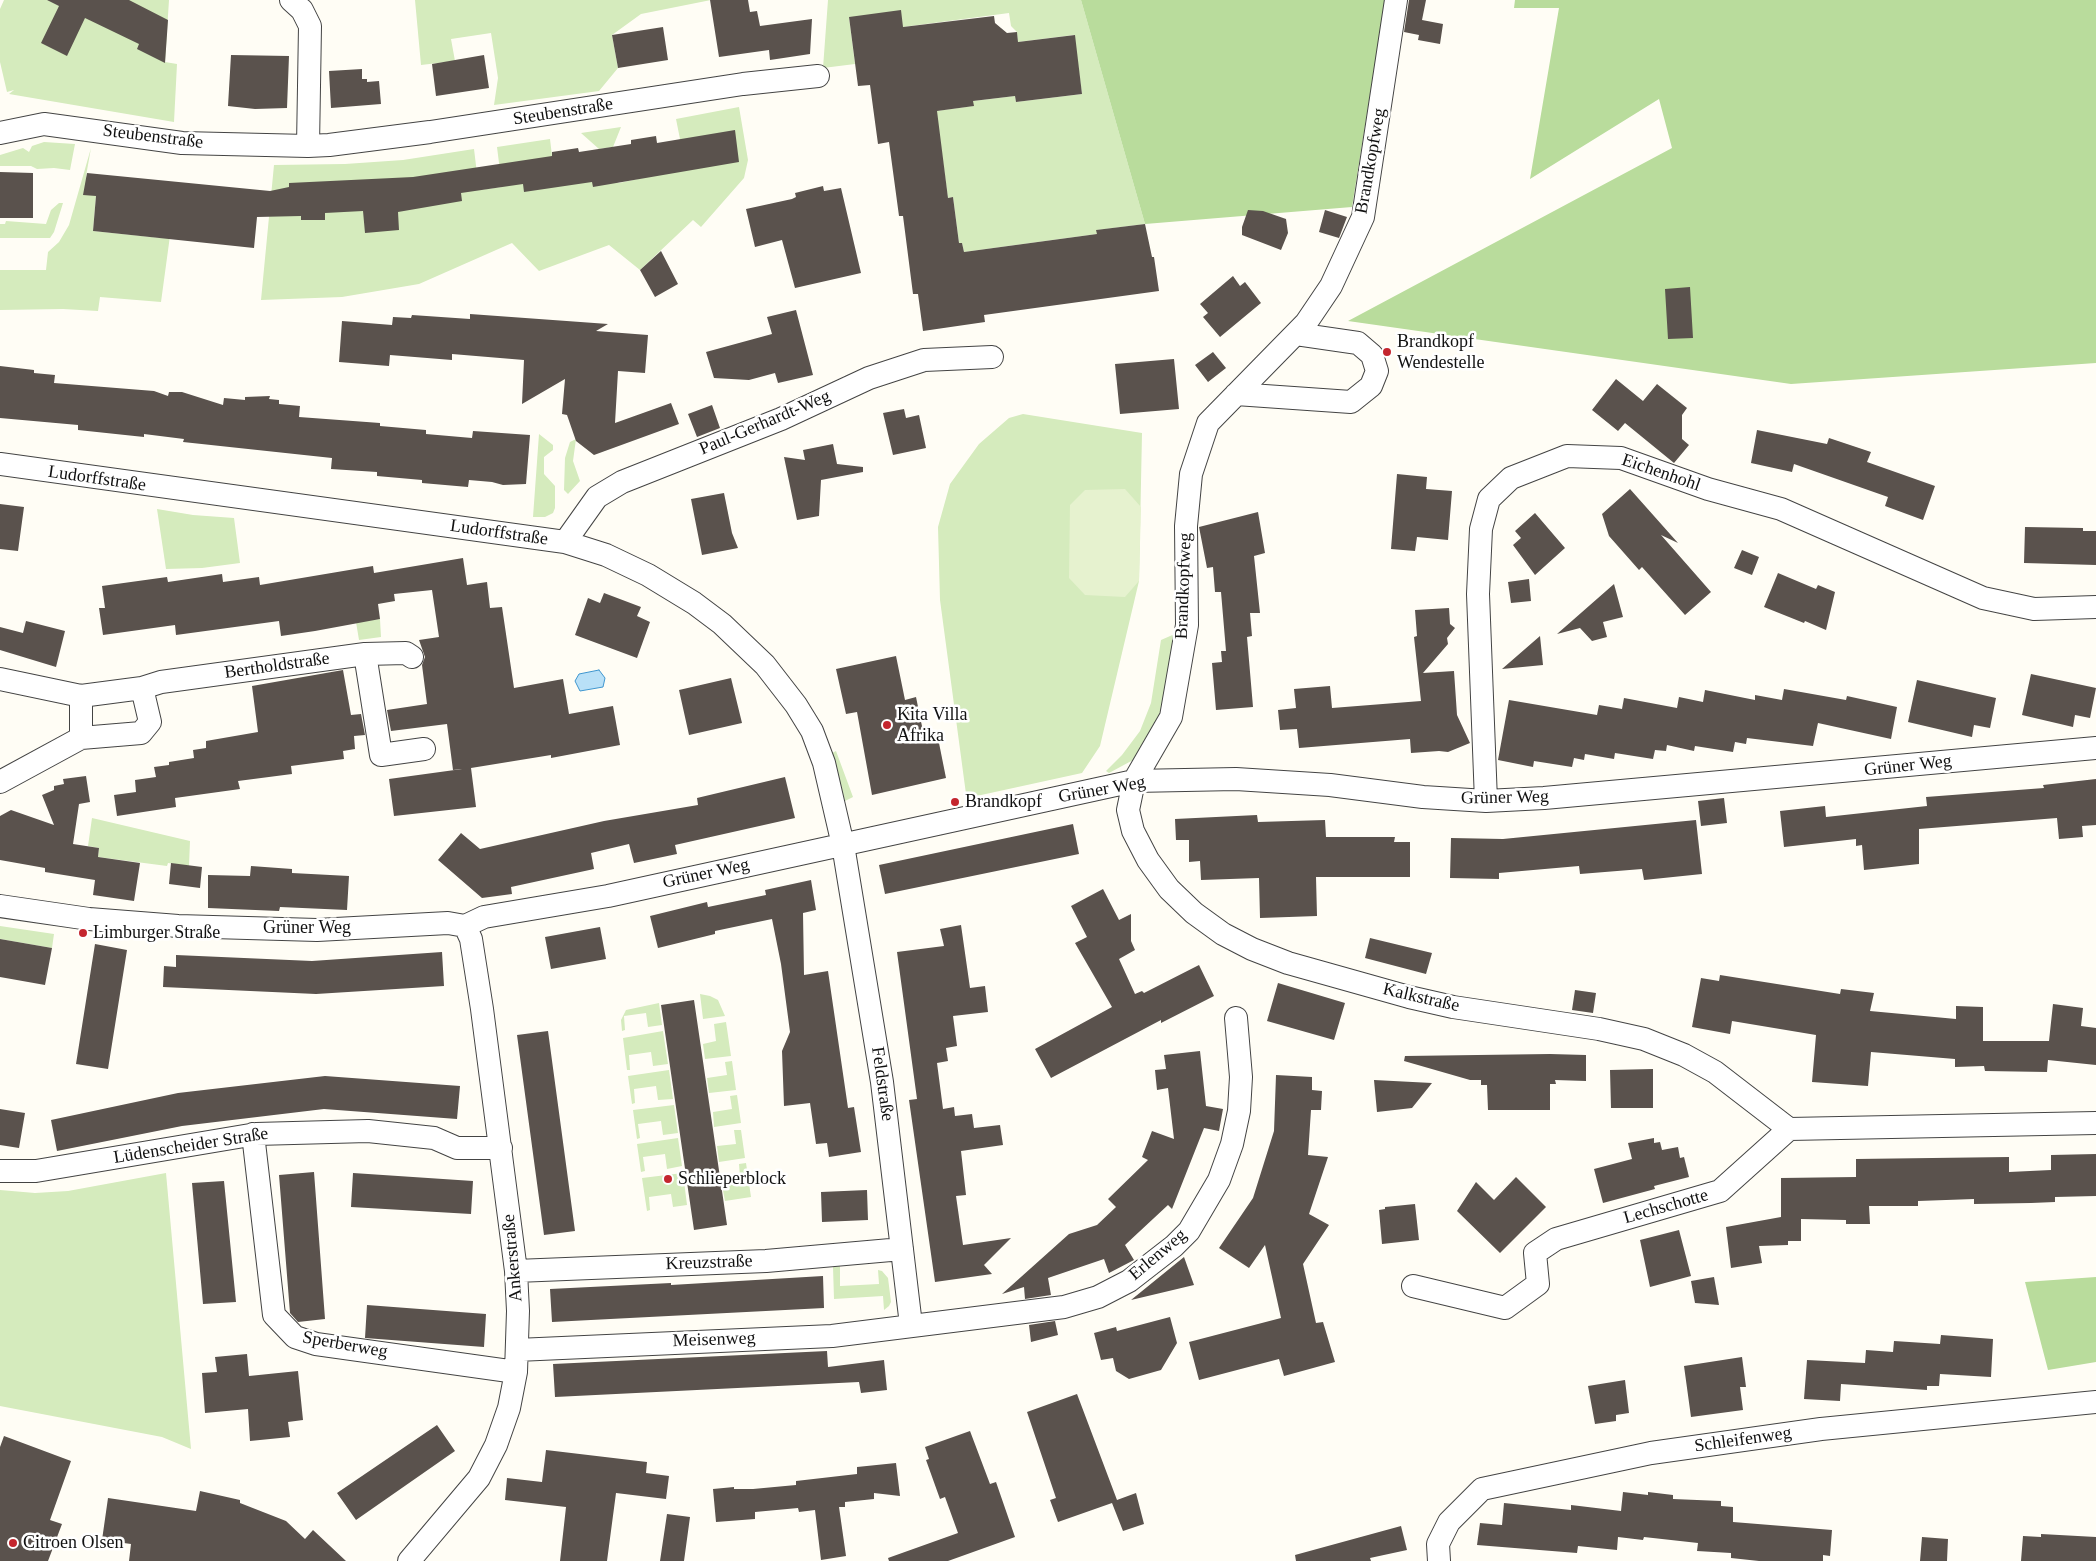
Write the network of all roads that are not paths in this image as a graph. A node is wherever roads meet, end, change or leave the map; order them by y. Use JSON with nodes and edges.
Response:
{"nodes":[{"id":1,"x":291,"y":0,"type":"edge"},
{"id":2,"x":1396,"y":0,"type":"edge"},
{"id":3,"x":818,"y":76,"type":"dead end"},
{"id":4,"x":0,"y":133,"type":"edge"},
{"id":5,"x":308,"y":146,"type":"junction"},
{"id":6,"x":1296,"y":334,"type":"junction"},
{"id":7,"x":992,"y":357,"type":"dead end"},
{"id":8,"x":1236,"y":394,"type":"junction"},
{"id":9,"x":0,"y":464,"type":"edge"},
{"id":10,"x":565,"y":542,"type":"junction"},
{"id":11,"x":2096,"y":607,"type":"edge"},
{"id":12,"x":365,"y":654,"type":"junction"},
{"id":13,"x":412,"y":657,"type":"dead end"},
{"id":14,"x":0,"y":679,"type":"edge"},
{"id":15,"x":142,"y":688,"type":"junction"},
{"id":16,"x":82,"y":696,"type":"junction"},
{"id":17,"x":81,"y":738,"type":"junction"},
{"id":18,"x":2096,"y":748,"type":"edge"},
{"id":19,"x":424,"y":749,"type":"dead end"},
{"id":20,"x":1134,"y":781,"type":"junction"},
{"id":21,"x":0,"y":782,"type":"edge"},
{"id":22,"x":1486,"y":801,"type":"junction"},
{"id":23,"x":844,"y":844,"type":"junction"},
{"id":24,"x":0,"y":906,"type":"edge"},
{"id":25,"x":465,"y":926,"type":"junction"},
{"id":26,"x":1236,"y":1018,"type":"dead end"},
{"id":27,"x":2096,"y":1123,"type":"edge"},
{"id":28,"x":1789,"y":1129,"type":"junction"},
{"id":29,"x":253,"y":1134,"type":"junction"},
{"id":30,"x":501,"y":1148,"type":"junction"},
{"id":31,"x":0,"y":1171,"type":"edge"},
{"id":32,"x":902,"y":1249,"type":"junction"},
{"id":33,"x":516,"y":1271,"type":"junction"},
{"id":34,"x":1413,"y":1286,"type":"dead end"},
{"id":35,"x":911,"y":1325,"type":"junction"},
{"id":36,"x":516,"y":1361,"type":"junction"},
{"id":37,"x":2096,"y":1402,"type":"edge"},
{"id":38,"x":409,"y":1561,"type":"edge"},
{"id":39,"x":1439,"y":1561,"type":"edge"}],
"edges":[{"from":1,"to":5,"type":"street"},
{"from":2,"to":6,"type":"street","name":"Brandkopfweg"},
{"from":3,"to":5,"type":"street","name":"Steubenstraße"},
{"from":4,"to":5,"type":"street","name":"Steubenstraße"},
{"from":6,"to":8,"type":"street","name":"Brandkopfweg"},
{"from":6,"to":8,"type":"street"},
{"from":7,"to":10,"type":"street","name":"Paul-Gerhardt-Weg"},
{"from":8,"to":20,"type":"street","name":"Brandkopfweg"},
{"from":9,"to":10,"type":"street","name":"Ludorffstraße"},
{"from":10,"to":23,"type":"street","name":"Ludorffstraße"},
{"from":11,"to":22,"type":"street","name":"Eichenhohl"},
{"from":12,"to":13,"type":"street","name":"Bertholdstraße"},
{"from":12,"to":15,"type":"street","name":"Bertholdstraße"},
{"from":12,"to":19,"type":"street"},
{"from":14,"to":16,"type":"street"},
{"from":15,"to":16,"type":"street","name":"Bertholdstraße"},
{"from":15,"to":17,"type":"street"},
{"from":16,"to":17,"type":"street"},
{"from":17,"to":21,"type":"street"},
{"from":18,"to":22,"type":"street","name":"Grüner Weg"},
{"from":20,"to":22,"type":"street","name":"Grüner Weg"},
{"from":20,"to":23,"type":"street","name":"Grüner Weg"},
{"from":20,"to":28,"type":"street","name":"Kalkstraße"},
{"from":23,"to":25,"type":"street","name":"Grüner Weg"},
{"from":23,"to":32,"type":"street","name":"Feldstraße"},
{"from":24,"to":25,"type":"street","name":"Grüner Weg"},
{"from":25,"to":30,"type":"street","name":"Ankerstraße"},
{"from":26,"to":35,"type":"street","name":"Erlenweg"},
{"from":27,"to":28,"type":"street"},
{"from":28,"to":34,"type":"street","name":"Lechschotte"},
{"from":29,"to":30,"type":"street","name":"Lüdenscheider Straße"},
{"from":29,"to":31,"type":"street","name":"Lüdenscheider Straße"},
{"from":29,"to":36,"type":"street","name":"Sperberweg"},
{"from":30,"to":33,"type":"street","name":"Ankerstraße"},
{"from":32,"to":33,"type":"street","name":"Kreuzstraße"},
{"from":32,"to":35,"type":"street","name":"Feldstraße"},
{"from":33,"to":36,"type":"street","name":"Ankerstraße"},
{"from":35,"to":36,"type":"street","name":"Meisenweg"},
{"from":36,"to":38,"type":"street","name":"Ankerstraße"},
{"from":37,"to":39,"type":"street","name":"Schleifenweg"}]}
